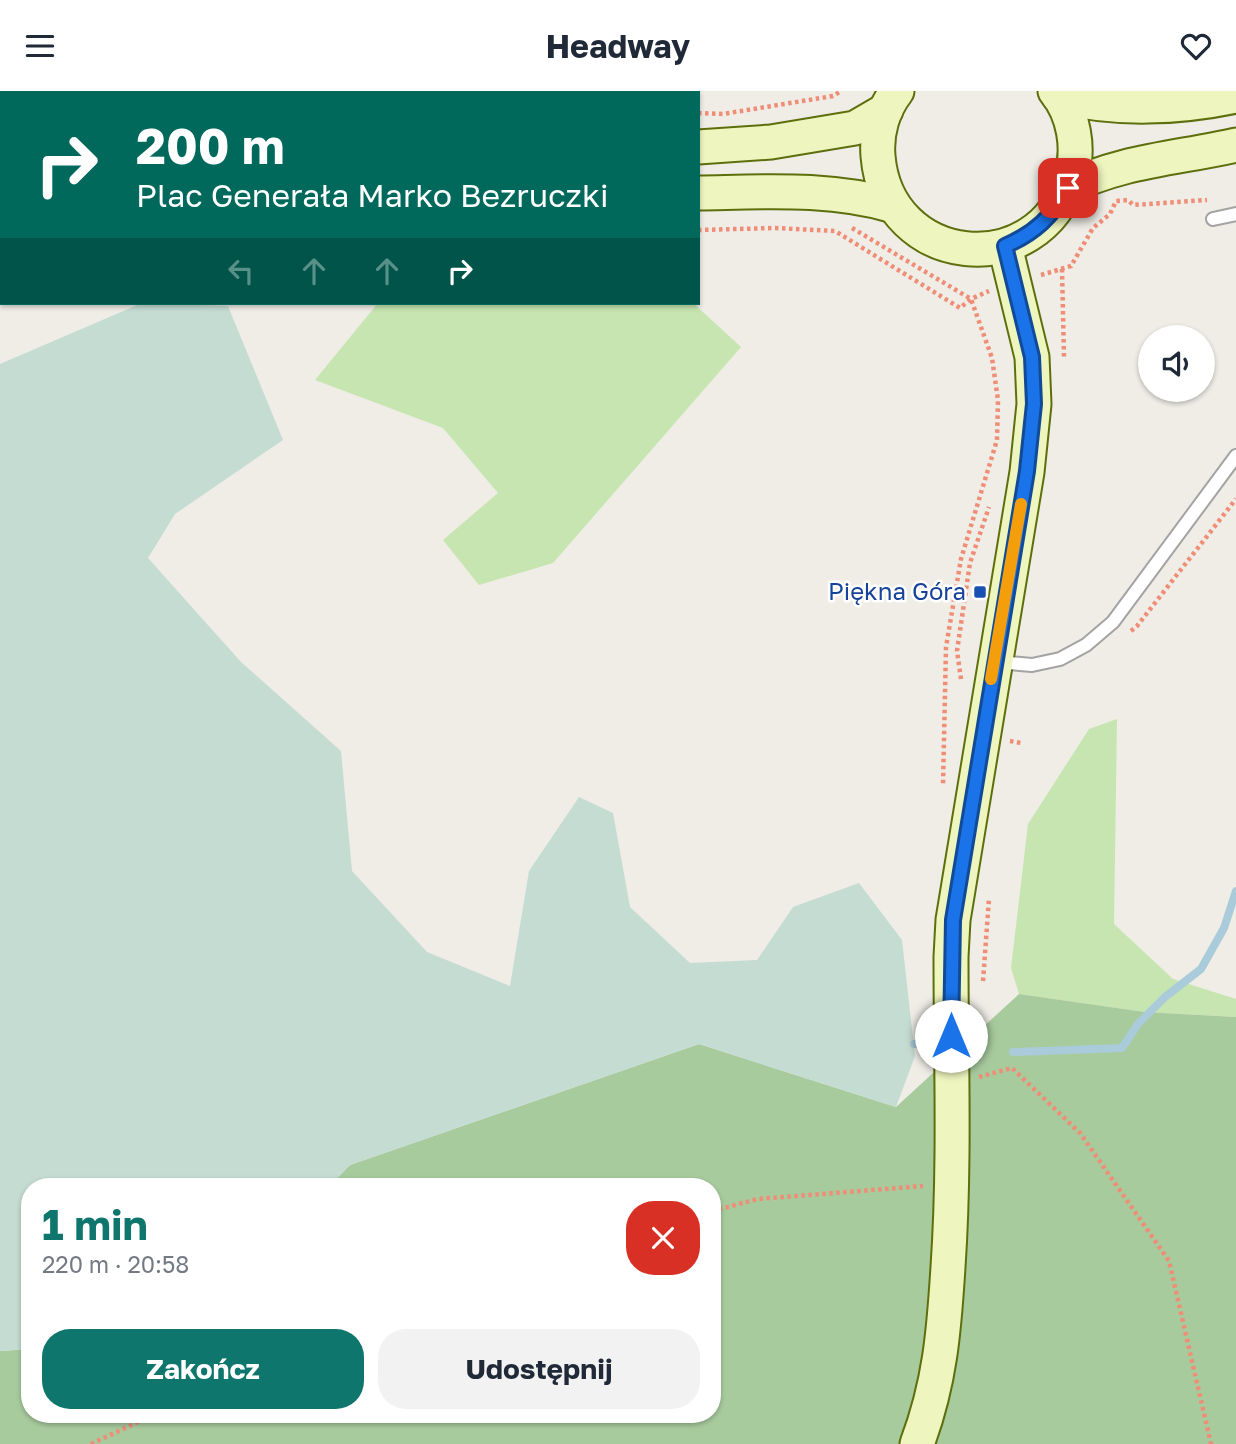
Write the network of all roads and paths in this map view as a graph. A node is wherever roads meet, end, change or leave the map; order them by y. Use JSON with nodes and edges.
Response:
{"nodes":[{"id":1,"x":841,"y":91,"type":"edge"},
{"id":2,"x":1057,"y":93,"type":"edge"},
{"id":3,"x":1236,"y":96,"type":"edge"},
{"id":4,"x":891,"y":100,"type":"edge"},
{"id":5,"x":700,"y":113,"type":"edge"},
{"id":6,"x":1236,"y":145,"type":"edge"},
{"id":7,"x":700,"y":147,"type":"edge"},
{"id":8,"x":1068,"y":188,"type":"junction"},
{"id":9,"x":700,"y":193,"type":"edge"},
{"id":10,"x":1214,"y":199,"type":"dead end"},
{"id":11,"x":894,"y":206,"type":"junction"},
{"id":12,"x":1236,"y":214,"type":"edge"},
{"id":13,"x":1213,"y":219,"type":"dead end"},
{"id":14,"x":846,"y":224,"type":"dead end"},
{"id":15,"x":700,"y":230,"type":"edge"},
{"id":16,"x":1005,"y":246,"type":"junction"},
{"id":17,"x":1035,"y":277,"type":"dead end"},
{"id":18,"x":990,"y":291,"type":"dead end"},
{"id":19,"x":971,"y":299,"type":"junction"},
{"id":20,"x":1236,"y":456,"type":"edge"},
{"id":21,"x":994,"y":662,"type":"junction"},
{"id":22,"x":943,"y":795,"type":"dead end"},
{"id":23,"x":974,"y":1079,"type":"dead end"},
{"id":24,"x":951,"y":1183,"type":"junction"},
{"id":25,"x":721,"y":1208,"type":"edge"},
{"id":26,"x":136,"y":1423,"type":"edge"},
{"id":27,"x":91,"y":1444,"type":"edge"},
{"id":28,"x":916,"y":1444,"type":"edge"},
{"id":29,"x":1211,"y":1444,"type":"edge"}],
"edges":[{"from":1,"to":5,"type":"path"},
{"from":2,"to":3,"type":"street"},
{"from":2,"to":8,"type":"street"},
{"from":4,"to":7,"type":"street"},
{"from":4,"to":11,"type":"street"},
{"from":6,"to":8,"type":"street"},
{"from":8,"to":16,"type":"street"},
{"from":9,"to":11,"type":"street"},
{"from":10,"to":17,"type":"path"},
{"from":11,"to":16,"type":"street"},
{"from":12,"to":13,"type":"lane"},
{"from":14,"to":19,"type":"path"},
{"from":15,"to":19,"type":"path"},
{"from":16,"to":21,"type":"street"},
{"from":18,"to":19,"type":"path"},
{"from":19,"to":22,"type":"path"},
{"from":20,"to":21,"type":"lane"},
{"from":21,"to":24,"type":"street"},
{"from":23,"to":29,"type":"path"},
{"from":24,"to":25,"type":"path"},
{"from":24,"to":28,"type":"street"},
{"from":26,"to":27,"type":"path"}]}
